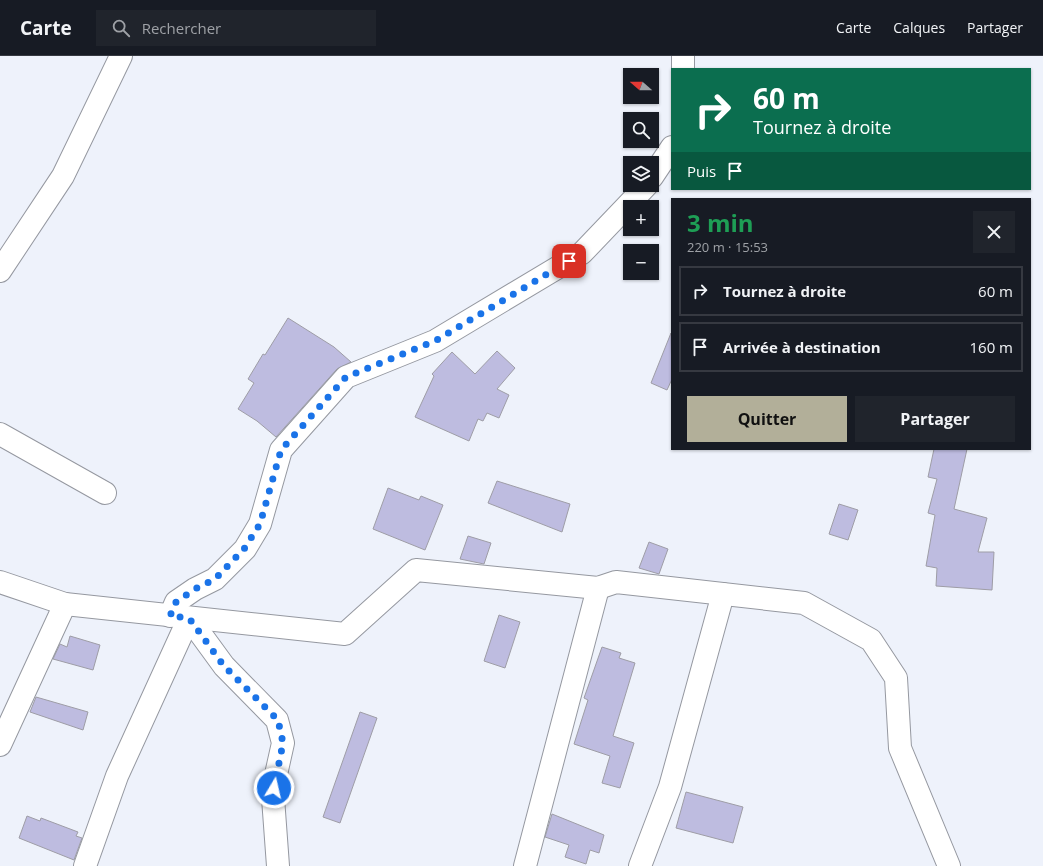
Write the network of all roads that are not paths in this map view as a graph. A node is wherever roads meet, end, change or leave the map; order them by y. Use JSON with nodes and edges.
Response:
{"nodes":[{"id":1,"x":121,"y":56,"type":"edge"},
{"id":2,"x":683,"y":56,"type":"edge"},
{"id":3,"x":683,"y":68,"type":"edge"},
{"id":4,"x":671,"y":149,"type":"edge"},
{"id":5,"x":659,"y":167,"type":"edge"},
{"id":6,"x":640,"y":192,"type":"edge"},
{"id":7,"x":0,"y":271,"type":"edge"},
{"id":8,"x":0,"y":434,"type":"edge"},
{"id":9,"x":105,"y":493,"type":"dead end"},
{"id":10,"x":0,"y":582,"type":"edge"},
{"id":11,"x":598,"y":588,"type":"junction"},
{"id":12,"x":724,"y":594,"type":"junction"},
{"id":13,"x":65,"y":604,"type":"junction"},
{"id":14,"x":180,"y":617,"type":"junction"},
{"id":15,"x":0,"y":745,"type":"edge"},
{"id":16,"x":86,"y":866,"type":"edge"},
{"id":17,"x":278,"y":866,"type":"edge"},
{"id":18,"x":525,"y":866,"type":"edge"},
{"id":19,"x":640,"y":866,"type":"edge"},
{"id":20,"x":949,"y":866,"type":"edge"}],
"edges":[{"from":1,"to":7,"type":"street"},
{"from":2,"to":3,"type":"street"},
{"from":4,"to":5,"type":"street"},
{"from":6,"to":14,"type":"street"},
{"from":8,"to":9,"type":"street"},
{"from":10,"to":13,"type":"street"},
{"from":11,"to":12,"type":"street"},
{"from":11,"to":14,"type":"street"},
{"from":11,"to":18,"type":"street"},
{"from":12,"to":19,"type":"street"},
{"from":12,"to":20,"type":"street"},
{"from":13,"to":14,"type":"street"},
{"from":13,"to":15,"type":"street"},
{"from":14,"to":16,"type":"street"},
{"from":14,"to":17,"type":"street"}]}
